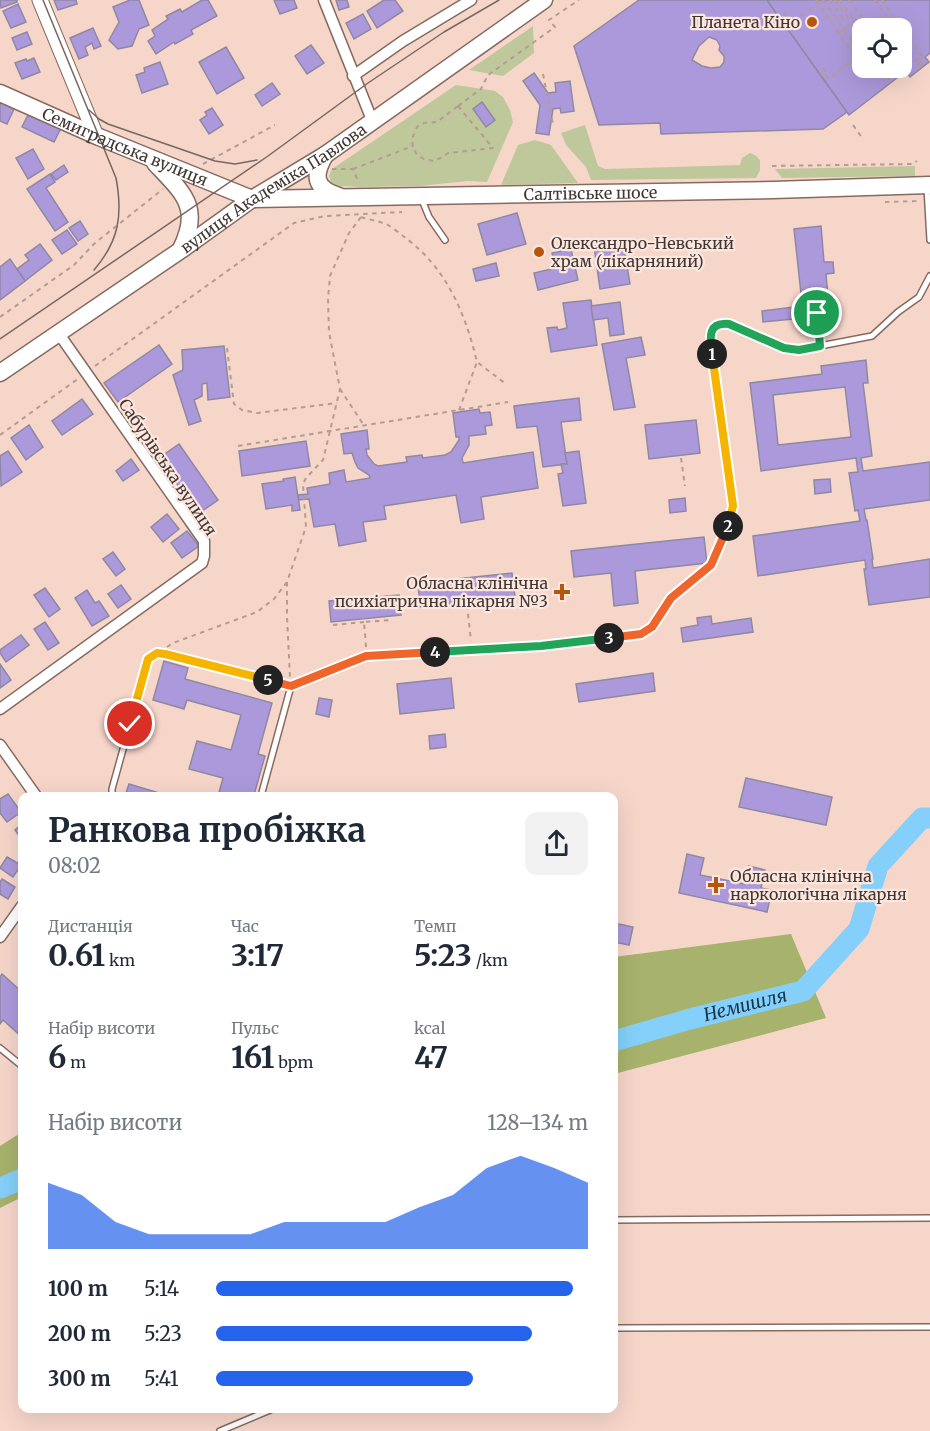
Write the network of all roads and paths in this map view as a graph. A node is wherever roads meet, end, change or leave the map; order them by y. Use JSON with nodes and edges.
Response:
{"nodes":[{"id":1,"x":40,"y":0,"type":"edge"},
{"id":2,"x":324,"y":0,"type":"edge"},
{"id":3,"x":471,"y":0,"type":"edge"},
{"id":4,"x":544,"y":0,"type":"edge"},
{"id":5,"x":579,"y":0,"type":"edge"},
{"id":6,"x":823,"y":0,"type":"edge"},
{"id":7,"x":837,"y":0,"type":"edge"},
{"id":8,"x":849,"y":0,"type":"edge"},
{"id":9,"x":875,"y":0,"type":"edge"},
{"id":10,"x":882,"y":0,"type":"edge"},
{"id":11,"x":830,"y":1,"type":"edge"},
{"id":12,"x":818,"y":2,"type":"edge"},
{"id":13,"x":860,"y":16,"type":"joint"},
{"id":14,"x":862,"y":18,"type":"edge"},
{"id":15,"x":888,"y":18,"type":"edge"},
{"id":16,"x":895,"y":18,"type":"edge"},
{"id":17,"x":785,"y":19,"type":"dead end"},
{"id":18,"x":852,"y":19,"type":"edge"},
{"id":19,"x":838,"y":33,"type":"junction"},
{"id":20,"x":912,"y":42,"type":"edge"},
{"id":21,"x":852,"y":45,"type":"edge"},
{"id":22,"x":912,"y":45,"type":"edge"},
{"id":23,"x":852,"y":47,"type":"edge"},
{"id":24,"x":852,"y":48,"type":"edge"},
{"id":25,"x":852,"y":61,"type":"edge"},
{"id":26,"x":923,"y":61,"type":"junction"},
{"id":27,"x":823,"y":73,"type":"dead end"},
{"id":28,"x":543,"y":74,"type":"dead end"},
{"id":29,"x":353,"y":76,"type":"junction"},
{"id":30,"x":888,"y":78,"type":"edge"},
{"id":31,"x":891,"y":82,"type":"dead end"},
{"id":32,"x":0,"y":93,"type":"edge"},
{"id":33,"x":458,"y":106,"type":"junction"},
{"id":34,"x":372,"y":120,"type":"junction"},
{"id":35,"x":553,"y":124,"type":"dead end"},
{"id":36,"x":853,"y":125,"type":"dead end"},
{"id":37,"x":96,"y":136,"type":"junction"},
{"id":38,"x":863,"y":139,"type":"dead end"},
{"id":39,"x":412,"y":146,"type":"junction"},
{"id":40,"x":153,"y":160,"type":"junction"},
{"id":41,"x":917,"y":161,"type":"dead end"},
{"id":42,"x":329,"y":162,"type":"junction"},
{"id":43,"x":772,"y":166,"type":"dead end"},
{"id":44,"x":353,"y":169,"type":"junction"},
{"id":45,"x":929,"y":185,"type":"edge"},
{"id":46,"x":360,"y":187,"type":"dead end"},
{"id":47,"x":420,"y":196,"type":"junction"},
{"id":48,"x":343,"y":197,"type":"junction"},
{"id":49,"x":252,"y":199,"type":"junction"},
{"id":50,"x":294,"y":223,"type":"dead end"},
{"id":51,"x":445,"y":240,"type":"dead end"},
{"id":52,"x":930,"y":240,"type":"edge"},
{"id":53,"x":95,"y":243,"type":"dead end"},
{"id":54,"x":181,"y":249,"type":"junction"},
{"id":55,"x":930,"y":276,"type":"edge"},
{"id":56,"x":817,"y":313,"type":"dead end"},
{"id":57,"x":0,"y":317,"type":"edge"},
{"id":58,"x":59,"y":334,"type":"junction"},
{"id":59,"x":820,"y":346,"type":"junction"},
{"id":60,"x":227,"y":348,"type":"dead end"},
{"id":61,"x":477,"y":362,"type":"junction"},
{"id":62,"x":0,"y":373,"type":"edge"},
{"id":63,"x":86,"y":373,"type":"junction"},
{"id":64,"x":506,"y":384,"type":"dead end"},
{"id":65,"x":339,"y":389,"type":"junction"},
{"id":66,"x":508,"y":402,"type":"dead end"},
{"id":67,"x":337,"y":403,"type":"junction"},
{"id":68,"x":459,"y":410,"type":"junction"},
{"id":69,"x":364,"y":425,"type":"junction"},
{"id":70,"x":331,"y":430,"type":"junction"},
{"id":71,"x":0,"y":435,"type":"edge"},
{"id":72,"x":238,"y":446,"type":"dead end"},
{"id":73,"x":681,"y":458,"type":"dead end"},
{"id":74,"x":685,"y":486,"type":"dead end"},
{"id":75,"x":287,"y":582,"type":"junction"},
{"id":76,"x":467,"y":605,"type":"dead end"},
{"id":77,"x":392,"y":620,"type":"dead end"},
{"id":78,"x":364,"y":622,"type":"junction"},
{"id":79,"x":333,"y":625,"type":"dead end"},
{"id":80,"x":472,"y":650,"type":"junction"},
{"id":81,"x":157,"y":653,"type":"junction"},
{"id":82,"x":367,"y":656,"type":"junction"},
{"id":83,"x":291,"y":686,"type":"junction"},
{"id":84,"x":0,"y":709,"type":"edge"},
{"id":85,"x":0,"y":745,"type":"edge"},
{"id":86,"x":33,"y":792,"type":"edge"},
{"id":87,"x":112,"y":792,"type":"edge"},
{"id":88,"x":262,"y":792,"type":"edge"},
{"id":89,"x":18,"y":912,"type":"edge"},
{"id":90,"x":0,"y":937,"type":"edge"},
{"id":91,"x":0,"y":1048,"type":"edge"},
{"id":92,"x":18,"y":1063,"type":"edge"},
{"id":93,"x":930,"y":1218,"type":"edge"},
{"id":94,"x":618,"y":1220,"type":"edge"},
{"id":95,"x":930,"y":1327,"type":"edge"},
{"id":96,"x":618,"y":1328,"type":"edge"},
{"id":97,"x":263,"y":1413,"type":"edge"},
{"id":98,"x":220,"y":1431,"type":"edge"}],
"edges":[{"from":1,"to":37,"type":"main road"},
{"from":2,"to":29,"type":"street"},
{"from":3,"to":29,"type":"street"},
{"from":4,"to":34,"type":"main road","name":"вулиця Академіка Павлова"},
{"from":5,"to":33,"type":"path"},
{"from":6,"to":21,"type":"path"},
{"from":7,"to":11,"type":"path"},
{"from":7,"to":18,"type":"path"},
{"from":8,"to":13,"type":"path"},
{"from":8,"to":14,"type":"path"},
{"from":9,"to":15,"type":"path"},
{"from":10,"to":16,"type":"path"},
{"from":12,"to":17,"type":"path"},
{"from":12,"to":19,"type":"path"},
{"from":12,"to":23,"type":"path"},
{"from":13,"to":19,"type":"path"},
{"from":19,"to":24,"type":"path"},
{"from":20,"to":26,"type":"path"},
{"from":22,"to":26,"type":"path"},
{"from":25,"to":27,"type":"path"},
{"from":26,"to":26,"type":"path"},
{"from":28,"to":35,"type":"path"},
{"from":29,"to":34,"type":"street"},
{"from":30,"to":31,"type":"path"},
{"from":32,"to":37,"type":"main road","name":"Семиградська вулиця"},
{"from":33,"to":39,"type":"path"},
{"from":33,"to":39,"type":"path"},
{"from":34,"to":42,"type":"main road","name":"вулиця Академіка Павлова"},
{"from":36,"to":38,"type":"path"},
{"from":37,"to":40,"type":"main road","name":"Семиградська вулиця"},
{"from":39,"to":44,"type":"path"},
{"from":40,"to":49,"type":"main road","name":"Семиградська вулиця"},
{"from":40,"to":54,"type":"main road"},
{"from":41,"to":43,"type":"path"},
{"from":42,"to":44,"type":"path"},
{"from":42,"to":48,"type":"main road"},
{"from":42,"to":49,"type":"main road","name":"вулиця Академіка Павлова"},
{"from":44,"to":46,"type":"path"},
{"from":45,"to":47,"type":"main road","name":"Салтівське шосе"},
{"from":45,"to":52,"type":"lane"},
{"from":47,"to":48,"type":"main road","name":"Салтівське шосе"},
{"from":47,"to":51,"type":"lane"},
{"from":48,"to":49,"type":"main road","name":"Салтівське шосе"},
{"from":49,"to":54,"type":"main road","name":"вулиця Академіка Павлова"},
{"from":50,"to":63,"type":"path"},
{"from":53,"to":57,"type":"path"},
{"from":54,"to":58,"type":"main road","name":"вулиця Академіка Павлова"},
{"from":55,"to":59,"type":"lane"},
{"from":56,"to":59,"type":"path"},
{"from":58,"to":62,"type":"main road","name":"вулиця Академіка Павлова"},
{"from":58,"to":63,"type":"street","name":"Сабурівська вулиця"},
{"from":59,"to":80,"type":"lane"},
{"from":60,"to":67,"type":"path"},
{"from":61,"to":64,"type":"path"},
{"from":61,"to":65,"type":"path"},
{"from":61,"to":68,"type":"path"},
{"from":63,"to":71,"type":"path"},
{"from":63,"to":84,"type":"street","name":"Сабурівська вулиця"},
{"from":65,"to":67,"type":"path"},
{"from":65,"to":69,"type":"path"},
{"from":66,"to":68,"type":"path"},
{"from":67,"to":70,"type":"path"},
{"from":68,"to":69,"type":"path"},
{"from":69,"to":70,"type":"path"},
{"from":70,"to":72,"type":"path"},
{"from":70,"to":75,"type":"path"},
{"from":73,"to":74,"type":"path"},
{"from":75,"to":81,"type":"path"},
{"from":75,"to":83,"type":"path"},
{"from":76,"to":80,"type":"path"},
{"from":77,"to":78,"type":"path"},
{"from":78,"to":79,"type":"path"},
{"from":78,"to":82,"type":"path"},
{"from":80,"to":82,"type":"lane"},
{"from":81,"to":83,"type":"lane"},
{"from":81,"to":87,"type":"lane"},
{"from":82,"to":83,"type":"lane"},
{"from":83,"to":88,"type":"lane"},
{"from":85,"to":86,"type":"street"},
{"from":89,"to":90,"type":"street"},
{"from":91,"to":92,"type":"lane"},
{"from":93,"to":94,"type":"lane"},
{"from":95,"to":96,"type":"lane"},
{"from":97,"to":98,"type":"lane"}]}
